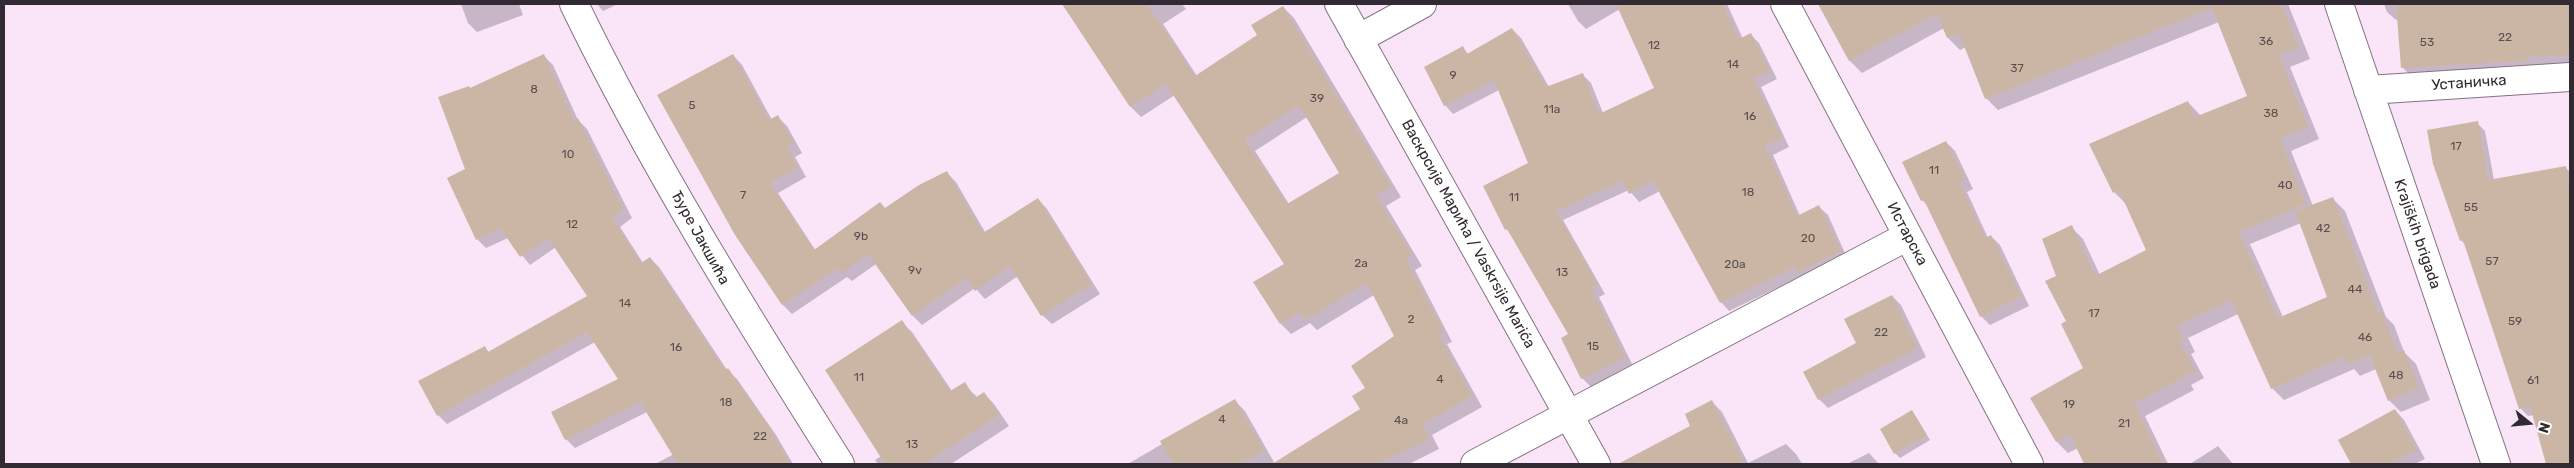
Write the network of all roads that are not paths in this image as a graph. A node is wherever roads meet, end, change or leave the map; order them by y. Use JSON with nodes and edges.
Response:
{"nodes":[{"id":1,"x":574,"y":4,"type":"edge"},
{"id":2,"x":1339,"y":4,"type":"edge"},
{"id":3,"x":1422,"y":4,"type":"edge"},
{"id":4,"x":1786,"y":4,"type":"edge"},
{"id":5,"x":2339,"y":4,"type":"edge"},
{"id":6,"x":1358,"y":39,"type":"junction"},
{"id":7,"x":2570,"y":77,"type":"edge"},
{"id":8,"x":2368,"y":90,"type":"junction"},
{"id":9,"x":1908,"y":236,"type":"junction"},
{"id":10,"x":1569,"y":414,"type":"junction"},
{"id":11,"x":840,"y":464,"type":"edge"},
{"id":12,"x":1475,"y":464,"type":"edge"},
{"id":13,"x":1596,"y":464,"type":"edge"},
{"id":14,"x":2029,"y":464,"type":"edge"},
{"id":15,"x":2496,"y":464,"type":"edge"}],
"edges":[{"from":1,"to":11,"type":"street","name":"Ђуре Јакшића"},
{"from":2,"to":6,"type":"street","name":"Васкрсије Марића / Vaskrsije Marića"},
{"from":3,"to":6,"type":"street"},
{"from":4,"to":9,"type":"street","name":"Истарска"},
{"from":5,"to":8,"type":"street","name":"Krajiških brigada"},
{"from":6,"to":10,"type":"street","name":"Васкрсије Марића / Vaskrsije Marića"},
{"from":7,"to":8,"type":"street","name":"Устаничка"},
{"from":8,"to":15,"type":"street","name":"Krajiških brigada"},
{"from":9,"to":10,"type":"street"},
{"from":9,"to":14,"type":"street","name":"Истарска"},
{"from":10,"to":12,"type":"street"},
{"from":10,"to":13,"type":"street","name":"Васкрсије Марића / Vaskrsije Marića"}]}
